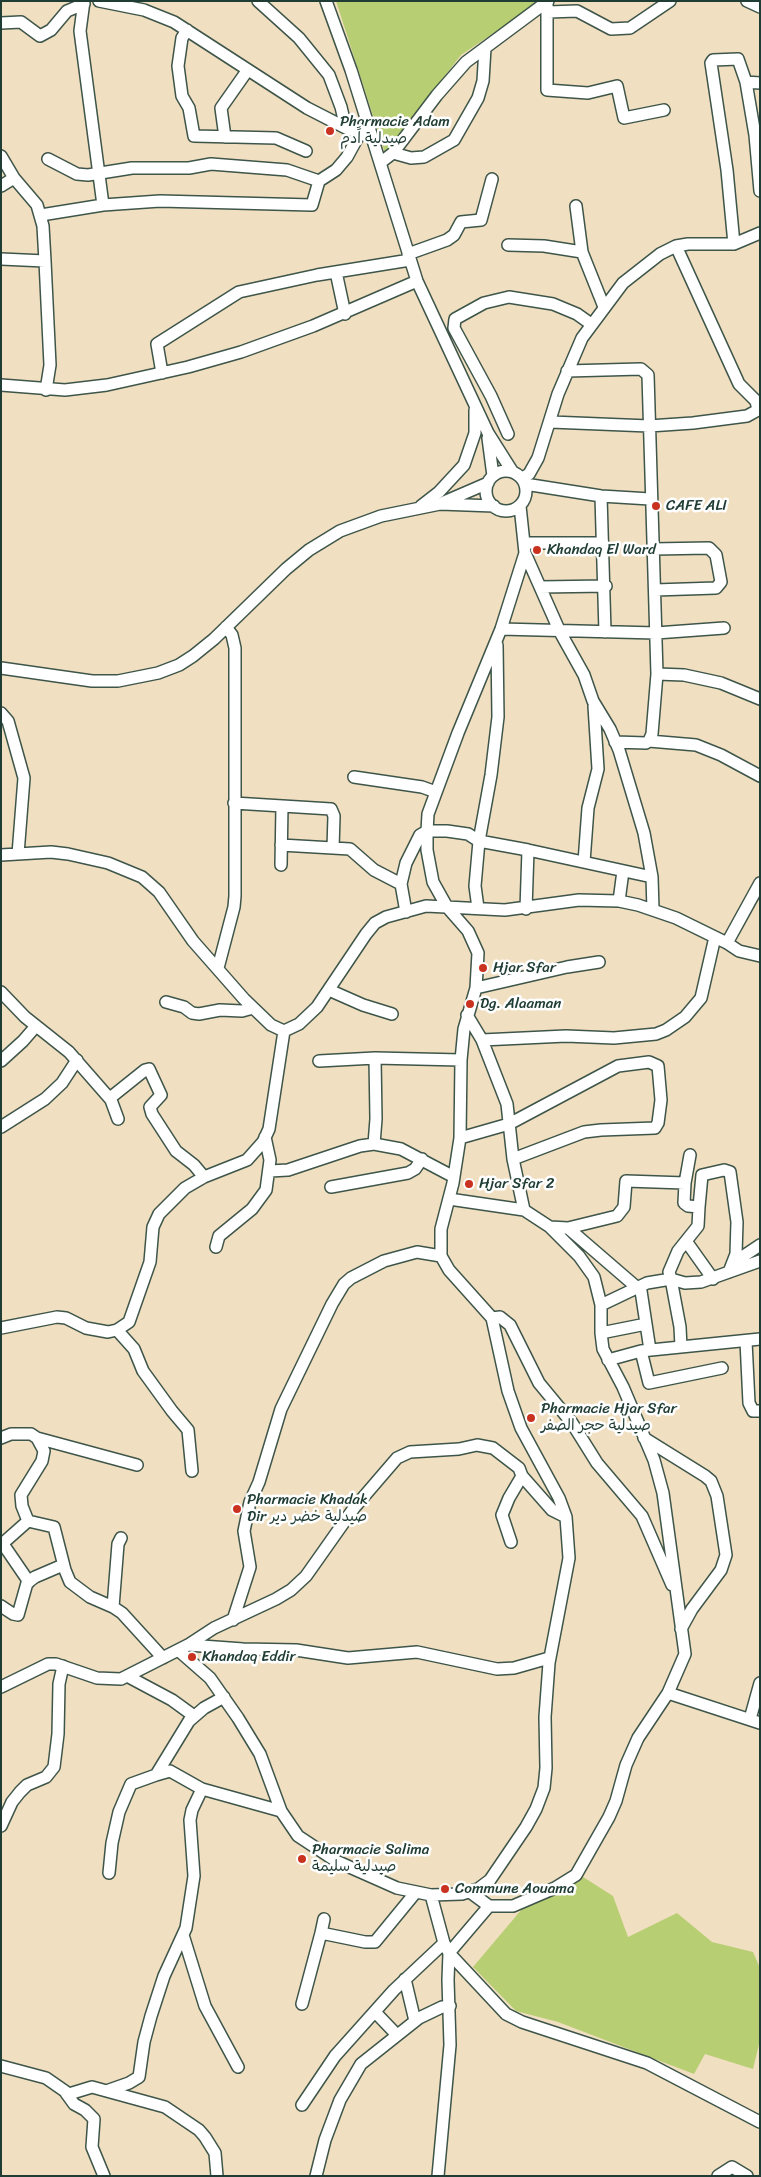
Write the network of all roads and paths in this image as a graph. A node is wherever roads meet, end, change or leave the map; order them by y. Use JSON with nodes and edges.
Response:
{"nodes":[{"id":1,"x":99,"y":1,"type":"edge"},
{"id":2,"x":258,"y":1,"type":"edge"},
{"id":3,"x":326,"y":1,"type":"edge"},
{"id":4,"x":670,"y":1,"type":"edge"},
{"id":5,"x":747,"y":1,"type":"edge"},
{"id":6,"x":84,"y":2,"type":"edge"},
{"id":7,"x":548,"y":5,"type":"edge"},
{"id":8,"x":760,"y":7,"type":"edge"},
{"id":9,"x":1,"y":23,"type":"edge"},
{"id":10,"x":187,"y":30,"type":"junction"},
{"id":11,"x":486,"y":48,"type":"junction"},
{"id":12,"x":247,"y":71,"type":"junction"},
{"id":13,"x":746,"y":82,"type":"junction"},
{"id":14,"x":760,"y":83,"type":"edge"},
{"id":15,"x":664,"y":110,"type":"dead end"},
{"id":16,"x":346,"y":128,"type":"junction"},
{"id":17,"x":359,"y":135,"type":"junction"},
{"id":18,"x":372,"y":135,"type":"junction"},
{"id":19,"x":225,"y":136,"type":"junction"},
{"id":20,"x":306,"y":151,"type":"dead end"},
{"id":21,"x":393,"y":153,"type":"junction"},
{"id":22,"x":2,"y":158,"type":"edge"},
{"id":23,"x":48,"y":159,"type":"dead end"},
{"id":24,"x":380,"y":163,"type":"junction"},
{"id":25,"x":99,"y":174,"type":"junction"},
{"id":26,"x":14,"y":178,"type":"junction"},
{"id":27,"x":492,"y":179,"type":"dead end"},
{"id":28,"x":319,"y":181,"type":"junction"},
{"id":29,"x":1,"y":186,"type":"edge"},
{"id":30,"x":760,"y":191,"type":"edge"},
{"id":31,"x":103,"y":205,"type":"junction"},
{"id":32,"x":576,"y":206,"type":"dead end"},
{"id":33,"x":41,"y":215,"type":"junction"},
{"id":34,"x":760,"y":234,"type":"edge"},
{"id":35,"x":734,"y":244,"type":"junction"},
{"id":36,"x":508,"y":245,"type":"dead end"},
{"id":37,"x":676,"y":246,"type":"junction"},
{"id":38,"x":582,"y":252,"type":"junction"},
{"id":39,"x":409,"y":257,"type":"junction"},
{"id":40,"x":1,"y":259,"type":"edge"},
{"id":41,"x":45,"y":262,"type":"junction"},
{"id":42,"x":336,"y":272,"type":"junction"},
{"id":43,"x":417,"y":280,"type":"junction"},
{"id":44,"x":604,"y":307,"type":"junction"},
{"id":45,"x":345,"y":314,"type":"junction"},
{"id":46,"x":591,"y":324,"type":"junction"},
{"id":47,"x":463,"y":345,"type":"junction"},
{"id":48,"x":450,"y":352,"type":"junction"},
{"id":49,"x":566,"y":371,"type":"junction"},
{"id":50,"x":162,"y":373,"type":"junction"},
{"id":51,"x":1,"y":384,"type":"edge"},
{"id":52,"x":46,"y":390,"type":"junction"},
{"id":53,"x":475,"y":406,"type":"junction"},
{"id":54,"x":759,"y":410,"type":"edge"},
{"id":55,"x":550,"y":422,"type":"junction"},
{"id":56,"x":649,"y":426,"type":"junction"},
{"id":57,"x":488,"y":433,"type":"junction"},
{"id":58,"x":508,"y":434,"type":"dead end"},
{"id":59,"x":520,"y":478,"type":"junction"},
{"id":60,"x":490,"y":479,"type":"junction"},
{"id":61,"x":601,"y":496,"type":"junction"},
{"id":62,"x":650,"y":499,"type":"junction"},
{"id":63,"x":440,"y":504,"type":"junction"},
{"id":64,"x":494,"y":506,"type":"junction"},
{"id":65,"x":520,"y":506,"type":"junction"},
{"id":66,"x":418,"y":508,"type":"junction"},
{"id":67,"x":507,"y":511,"type":"junction"},
{"id":68,"x":523,"y":529,"type":"junction"},
{"id":69,"x":603,"y":543,"type":"junction"},
{"id":70,"x":525,"y":548,"type":"junction"},
{"id":71,"x":653,"y":549,"type":"junction"},
{"id":72,"x":540,"y":586,"type":"junction"},
{"id":73,"x":606,"y":586,"type":"junction"},
{"id":74,"x":655,"y":590,"type":"junction"},
{"id":75,"x":226,"y":628,"type":"junction"},
{"id":76,"x":724,"y":628,"type":"dead end"},
{"id":77,"x":501,"y":629,"type":"junction"},
{"id":78,"x":560,"y":632,"type":"junction"},
{"id":79,"x":605,"y":632,"type":"junction"},
{"id":80,"x":656,"y":633,"type":"junction"},
{"id":81,"x":497,"y":640,"type":"junction"},
{"id":82,"x":1,"y":668,"type":"edge"},
{"id":83,"x":657,"y":674,"type":"junction"},
{"id":84,"x":760,"y":699,"type":"edge"},
{"id":85,"x":593,"y":701,"type":"junction"},
{"id":86,"x":1,"y":713,"type":"edge"},
{"id":87,"x":649,"y":741,"type":"junction"},
{"id":88,"x":615,"y":742,"type":"junction"},
{"id":89,"x":620,"y":755,"type":"junction"},
{"id":90,"x":599,"y":758,"type":"junction"},
{"id":91,"x":354,"y":776,"type":"dead end"},
{"id":92,"x":760,"y":776,"type":"edge"},
{"id":93,"x":436,"y":792,"type":"junction"},
{"id":94,"x":234,"y":803,"type":"junction"},
{"id":95,"x":282,"y":806,"type":"junction"},
{"id":96,"x":427,"y":831,"type":"junction"},
{"id":97,"x":479,"y":842,"type":"junction"},
{"id":98,"x":281,"y":845,"type":"junction"},
{"id":99,"x":333,"y":848,"type":"junction"},
{"id":100,"x":528,"y":850,"type":"junction"},
{"id":101,"x":18,"y":854,"type":"junction"},
{"id":102,"x":1,"y":855,"type":"edge"},
{"id":103,"x":584,"y":862,"type":"junction"},
{"id":104,"x":281,"y":865,"type":"dead end"},
{"id":105,"x":623,"y":871,"type":"junction"},
{"id":106,"x":652,"y":877,"type":"junction"},
{"id":107,"x":760,"y":883,"type":"edge"},
{"id":108,"x":401,"y":884,"type":"junction"},
{"id":109,"x":619,"y":901,"type":"junction"},
{"id":110,"x":447,"y":907,"type":"junction"},
{"id":111,"x":478,"y":908,"type":"junction"},
{"id":112,"x":526,"y":908,"type":"junction"},
{"id":113,"x":653,"y":910,"type":"junction"},
{"id":114,"x":406,"y":912,"type":"junction"},
{"id":115,"x":716,"y":936,"type":"junction"},
{"id":116,"x":727,"y":942,"type":"junction"},
{"id":117,"x":759,"y":955,"type":"edge"},
{"id":118,"x":599,"y":962,"type":"dead end"},
{"id":119,"x":218,"y":968,"type":"junction"},
{"id":120,"x":476,"y":988,"type":"junction"},
{"id":121,"x":329,"y":990,"type":"junction"},
{"id":122,"x":1,"y":992,"type":"edge"},
{"id":123,"x":166,"y":1002,"type":"dead end"},
{"id":124,"x":253,"y":1008,"type":"junction"},
{"id":125,"x":392,"y":1014,"type":"dead end"},
{"id":126,"x":467,"y":1015,"type":"junction"},
{"id":127,"x":36,"y":1026,"type":"junction"},
{"id":128,"x":284,"y":1031,"type":"junction"},
{"id":129,"x":482,"y":1040,"type":"junction"},
{"id":130,"x":375,"y":1058,"type":"junction"},
{"id":131,"x":77,"y":1060,"type":"junction"},
{"id":132,"x":461,"y":1060,"type":"junction"},
{"id":133,"x":1,"y":1061,"type":"edge"},
{"id":134,"x":319,"y":1061,"type":"dead end"},
{"id":135,"x":110,"y":1098,"type":"junction"},
{"id":136,"x":118,"y":1119,"type":"dead end"},
{"id":137,"x":509,"y":1124,"type":"junction"},
{"id":138,"x":1,"y":1127,"type":"edge"},
{"id":139,"x":265,"y":1137,"type":"junction"},
{"id":140,"x":460,"y":1138,"type":"junction"},
{"id":141,"x":374,"y":1144,"type":"junction"},
{"id":142,"x":690,"y":1155,"type":"dead end"},
{"id":143,"x":422,"y":1159,"type":"junction"},
{"id":144,"x":513,"y":1159,"type":"junction"},
{"id":145,"x":270,"y":1171,"type":"junction"},
{"id":146,"x":204,"y":1177,"type":"junction"},
{"id":147,"x":454,"y":1177,"type":"junction"},
{"id":148,"x":685,"y":1183,"type":"junction"},
{"id":149,"x":331,"y":1187,"type":"dead end"},
{"id":150,"x":449,"y":1199,"type":"junction"},
{"id":151,"x":699,"y":1207,"type":"junction"},
{"id":152,"x":524,"y":1210,"type":"junction"},
{"id":153,"x":550,"y":1227,"type":"junction"},
{"id":154,"x":568,"y":1228,"type":"junction"},
{"id":155,"x":686,"y":1240,"type":"junction"},
{"id":156,"x":760,"y":1245,"type":"edge"},
{"id":157,"x":216,"y":1247,"type":"dead end"},
{"id":158,"x":441,"y":1256,"type":"junction"},
{"id":159,"x":760,"y":1261,"type":"edge"},
{"id":160,"x":731,"y":1268,"type":"junction"},
{"id":161,"x":713,"y":1278,"type":"junction"},
{"id":162,"x":670,"y":1279,"type":"junction"},
{"id":163,"x":638,"y":1288,"type":"junction"},
{"id":164,"x":601,"y":1305,"type":"junction"},
{"id":165,"x":492,"y":1318,"type":"junction"},
{"id":166,"x":646,"y":1324,"type":"junction"},
{"id":167,"x":1,"y":1328,"type":"edge"},
{"id":168,"x":117,"y":1330,"type":"junction"},
{"id":169,"x":600,"y":1333,"type":"junction"},
{"id":170,"x":760,"y":1339,"type":"edge"},
{"id":171,"x":746,"y":1341,"type":"junction"},
{"id":172,"x":681,"y":1346,"type":"junction"},
{"id":173,"x":646,"y":1351,"type":"junction"},
{"id":174,"x":608,"y":1360,"type":"junction"},
{"id":175,"x":722,"y":1368,"type":"dead end"},
{"id":176,"x":760,"y":1411,"type":"edge"},
{"id":177,"x":474,"y":1433,"type":"dead end"},
{"id":178,"x":1,"y":1438,"type":"edge"},
{"id":179,"x":37,"y":1438,"type":"junction"},
{"id":180,"x":644,"y":1438,"type":"junction"},
{"id":181,"x":477,"y":1445,"type":"junction"},
{"id":182,"x":137,"y":1465,"type":"dead end"},
{"id":183,"x":192,"y":1471,"type":"dead end"},
{"id":184,"x":522,"y":1476,"type":"junction"},
{"id":185,"x":566,"y":1517,"type":"junction"},
{"id":186,"x":28,"y":1521,"type":"junction"},
{"id":187,"x":121,"y":1538,"type":"dead end"},
{"id":188,"x":511,"y":1542,"type":"dead end"},
{"id":189,"x":2,"y":1544,"type":"edge"},
{"id":190,"x":63,"y":1565,"type":"junction"},
{"id":191,"x":29,"y":1582,"type":"junction"},
{"id":192,"x":674,"y":1591,"type":"junction"},
{"id":193,"x":1,"y":1606,"type":"edge"},
{"id":194,"x":113,"y":1607,"type":"junction"},
{"id":195,"x":233,"y":1620,"type":"junction"},
{"id":196,"x":681,"y":1629,"type":"junction"},
{"id":197,"x":183,"y":1648,"type":"junction"},
{"id":198,"x":163,"y":1658,"type":"junction"},
{"id":199,"x":550,"y":1658,"type":"junction"},
{"id":200,"x":63,"y":1666,"type":"junction"},
{"id":201,"x":127,"y":1676,"type":"junction"},
{"id":202,"x":760,"y":1683,"type":"edge"},
{"id":203,"x":1,"y":1687,"type":"edge"},
{"id":204,"x":668,"y":1692,"type":"junction"},
{"id":205,"x":224,"y":1697,"type":"junction"},
{"id":206,"x":194,"y":1716,"type":"junction"},
{"id":207,"x":755,"y":1721,"type":"edge"},
{"id":208,"x":156,"y":1775,"type":"junction"},
{"id":209,"x":202,"y":1788,"type":"junction"},
{"id":210,"x":281,"y":1811,"type":"junction"},
{"id":211,"x":1,"y":1826,"type":"edge"},
{"id":212,"x":108,"y":1873,"type":"dead end"},
{"id":213,"x":416,"y":1892,"type":"junction"},
{"id":214,"x":470,"y":1892,"type":"junction"},
{"id":215,"x":431,"y":1895,"type":"junction"},
{"id":216,"x":489,"y":1906,"type":"junction"},
{"id":217,"x":324,"y":1919,"type":"dead end"},
{"id":218,"x":321,"y":1933,"type":"junction"},
{"id":219,"x":183,"y":1935,"type":"junction"},
{"id":220,"x":447,"y":1948,"type":"junction"},
{"id":221,"x":405,"y":1979,"type":"junction"},
{"id":222,"x":302,"y":2004,"type":"dead end"},
{"id":223,"x":450,"y":2006,"type":"junction"},
{"id":224,"x":375,"y":2012,"type":"junction"},
{"id":225,"x":415,"y":2021,"type":"junction"},
{"id":226,"x":397,"y":2035,"type":"junction"},
{"id":227,"x":1,"y":2066,"type":"edge"},
{"id":228,"x":238,"y":2067,"type":"dead end"},
{"id":229,"x":108,"y":2090,"type":"junction"},
{"id":230,"x":66,"y":2093,"type":"junction"},
{"id":231,"x":302,"y":2105,"type":"dead end"},
{"id":232,"x":760,"y":2122,"type":"edge"},
{"id":233,"x":104,"y":2176,"type":"edge"},
{"id":234,"x":217,"y":2176,"type":"edge"},
{"id":235,"x":316,"y":2176,"type":"edge"},
{"id":236,"x":438,"y":2176,"type":"edge"},
{"id":237,"x":718,"y":2176,"type":"edge"},
{"id":238,"x":747,"y":2176,"type":"edge"}],
"edges":[{"from":1,"to":10,"type":"street"},
{"from":2,"to":16,"type":"street"},
{"from":3,"to":18,"type":"street"},
{"from":4,"to":7,"type":"street"},
{"from":5,"to":8,"type":"street"},
{"from":6,"to":9,"type":"street"},
{"from":6,"to":25,"type":"street"},
{"from":7,"to":11,"type":"street"},
{"from":7,"to":15,"type":"street"},
{"from":10,"to":12,"type":"street"},
{"from":10,"to":19,"type":"street"},
{"from":11,"to":21,"type":"street"},
{"from":11,"to":21,"type":"street"},
{"from":12,"to":16,"type":"street"},
{"from":12,"to":19,"type":"street"},
{"from":13,"to":14,"type":"street"},
{"from":13,"to":30,"type":"street"},
{"from":13,"to":35,"type":"street"},
{"from":16,"to":17,"type":"street"},
{"from":17,"to":18,"type":"street"},
{"from":17,"to":28,"type":"street"},
{"from":18,"to":24,"type":"street"},
{"from":19,"to":20,"type":"street"},
{"from":21,"to":24,"type":"street"},
{"from":22,"to":26,"type":"street"},
{"from":23,"to":25,"type":"street"},
{"from":24,"to":39,"type":"street"},
{"from":25,"to":28,"type":"street"},
{"from":25,"to":31,"type":"street"},
{"from":26,"to":29,"type":"street"},
{"from":26,"to":33,"type":"street"},
{"from":27,"to":39,"type":"street"},
{"from":28,"to":31,"type":"street"},
{"from":31,"to":33,"type":"street"},
{"from":32,"to":38,"type":"street"},
{"from":33,"to":41,"type":"street"},
{"from":34,"to":35,"type":"street"},
{"from":35,"to":37,"type":"street"},
{"from":36,"to":38,"type":"street"},
{"from":37,"to":44,"type":"street"},
{"from":37,"to":54,"type":"street"},
{"from":38,"to":44,"type":"street"},
{"from":39,"to":42,"type":"street"},
{"from":39,"to":43,"type":"street"},
{"from":40,"to":41,"type":"street"},
{"from":41,"to":52,"type":"street"},
{"from":42,"to":45,"type":"street"},
{"from":42,"to":50,"type":"street"},
{"from":43,"to":45,"type":"street"},
{"from":43,"to":48,"type":"street"},
{"from":44,"to":46,"type":"street"},
{"from":45,"to":50,"type":"street"},
{"from":46,"to":47,"type":"street"},
{"from":46,"to":49,"type":"street"},
{"from":47,"to":48,"type":"street"},
{"from":47,"to":58,"type":"street"},
{"from":48,"to":53,"type":"street"},
{"from":49,"to":55,"type":"street"},
{"from":49,"to":56,"type":"street"},
{"from":50,"to":52,"type":"street"},
{"from":51,"to":52,"type":"street"},
{"from":53,"to":57,"type":"street"},
{"from":53,"to":66,"type":"street"},
{"from":54,"to":56,"type":"street"},
{"from":55,"to":56,"type":"street"},
{"from":55,"to":59,"type":"street"},
{"from":56,"to":62,"type":"street"},
{"from":57,"to":59,"type":"street"},
{"from":57,"to":60,"type":"street"},
{"from":59,"to":60,"type":"street"},
{"from":59,"to":61,"type":"street"},
{"from":59,"to":65,"type":"street"},
{"from":60,"to":63,"type":"street"},
{"from":60,"to":64,"type":"street"},
{"from":61,"to":62,"type":"street"},
{"from":61,"to":69,"type":"street"},
{"from":62,"to":71,"type":"street"},
{"from":63,"to":64,"type":"street"},
{"from":63,"to":66,"type":"street"},
{"from":64,"to":67,"type":"street"},
{"from":65,"to":67,"type":"street"},
{"from":65,"to":68,"type":"street"},
{"from":66,"to":75,"type":"street"},
{"from":67,"to":68,"type":"street"},
{"from":68,"to":70,"type":"street"},
{"from":69,"to":70,"type":"street"},
{"from":69,"to":73,"type":"street"},
{"from":70,"to":72,"type":"street"},
{"from":70,"to":77,"type":"street"},
{"from":71,"to":74,"type":"street"},
{"from":71,"to":74,"type":"street"},
{"from":72,"to":73,"type":"street"},
{"from":72,"to":78,"type":"street"},
{"from":73,"to":79,"type":"street"},
{"from":74,"to":80,"type":"street"},
{"from":75,"to":82,"type":"street"},
{"from":75,"to":94,"type":"street"},
{"from":76,"to":80,"type":"street"},
{"from":77,"to":78,"type":"street"},
{"from":77,"to":81,"type":"street"},
{"from":78,"to":79,"type":"street"},
{"from":78,"to":85,"type":"street"},
{"from":79,"to":80,"type":"street"},
{"from":80,"to":83,"type":"street"},
{"from":81,"to":93,"type":"street"},
{"from":81,"to":97,"type":"street"},
{"from":83,"to":84,"type":"street"},
{"from":83,"to":87,"type":"street"},
{"from":85,"to":88,"type":"street"},
{"from":85,"to":90,"type":"street"},
{"from":86,"to":101,"type":"street"},
{"from":87,"to":88,"type":"street"},
{"from":87,"to":92,"type":"street"},
{"from":88,"to":89,"type":"street"},
{"from":89,"to":90,"type":"street"},
{"from":89,"to":106,"type":"street"},
{"from":90,"to":103,"type":"street"},
{"from":91,"to":93,"type":"street"},
{"from":93,"to":96,"type":"street"},
{"from":94,"to":95,"type":"street"},
{"from":94,"to":119,"type":"street"},
{"from":95,"to":98,"type":"street"},
{"from":95,"to":99,"type":"street"},
{"from":96,"to":97,"type":"street"},
{"from":96,"to":108,"type":"street"},
{"from":96,"to":110,"type":"street"},
{"from":97,"to":100,"type":"street"},
{"from":97,"to":111,"type":"street"},
{"from":98,"to":99,"type":"street"},
{"from":98,"to":104,"type":"street"},
{"from":99,"to":108,"type":"street"},
{"from":100,"to":103,"type":"street"},
{"from":100,"to":112,"type":"street"},
{"from":101,"to":102,"type":"street"},
{"from":101,"to":119,"type":"street"},
{"from":103,"to":105,"type":"street"},
{"from":105,"to":106,"type":"street"},
{"from":105,"to":109,"type":"street"},
{"from":106,"to":113,"type":"street"},
{"from":107,"to":116,"type":"street"},
{"from":108,"to":114,"type":"street"},
{"from":109,"to":112,"type":"street"},
{"from":109,"to":113,"type":"street"},
{"from":110,"to":111,"type":"street"},
{"from":110,"to":114,"type":"street"},
{"from":110,"to":120,"type":"street"},
{"from":111,"to":112,"type":"street"},
{"from":113,"to":115,"type":"street"},
{"from":114,"to":121,"type":"street"},
{"from":115,"to":116,"type":"street"},
{"from":115,"to":129,"type":"street"},
{"from":116,"to":117,"type":"street"},
{"from":118,"to":120,"type":"street"},
{"from":119,"to":124,"type":"street"},
{"from":120,"to":126,"type":"street"},
{"from":121,"to":125,"type":"street"},
{"from":121,"to":128,"type":"street"},
{"from":122,"to":127,"type":"street"},
{"from":123,"to":124,"type":"street"},
{"from":124,"to":128,"type":"street"},
{"from":126,"to":129,"type":"street"},
{"from":126,"to":132,"type":"street"},
{"from":127,"to":131,"type":"street"},
{"from":127,"to":133,"type":"street"},
{"from":128,"to":139,"type":"street"},
{"from":129,"to":137,"type":"street"},
{"from":130,"to":132,"type":"street"},
{"from":130,"to":134,"type":"street"},
{"from":130,"to":141,"type":"street"},
{"from":131,"to":135,"type":"street"},
{"from":131,"to":138,"type":"street"},
{"from":132,"to":140,"type":"street"},
{"from":135,"to":136,"type":"street"},
{"from":135,"to":146,"type":"street"},
{"from":137,"to":140,"type":"street"},
{"from":137,"to":144,"type":"street"},
{"from":137,"to":144,"type":"street"},
{"from":139,"to":145,"type":"street"},
{"from":139,"to":146,"type":"street"},
{"from":140,"to":147,"type":"street"},
{"from":141,"to":143,"type":"street"},
{"from":141,"to":145,"type":"street"},
{"from":142,"to":148,"type":"street"},
{"from":143,"to":147,"type":"street"},
{"from":143,"to":149,"type":"street"},
{"from":144,"to":152,"type":"street"},
{"from":145,"to":157,"type":"street"},
{"from":146,"to":168,"type":"street"},
{"from":147,"to":150,"type":"street"},
{"from":148,"to":151,"type":"street"},
{"from":148,"to":154,"type":"street"},
{"from":150,"to":152,"type":"street"},
{"from":150,"to":158,"type":"street"},
{"from":151,"to":155,"type":"street"},
{"from":151,"to":160,"type":"street"},
{"from":152,"to":153,"type":"street"},
{"from":153,"to":154,"type":"street"},
{"from":153,"to":164,"type":"street"},
{"from":154,"to":163,"type":"street"},
{"from":155,"to":161,"type":"street"},
{"from":155,"to":162,"type":"street"},
{"from":156,"to":160,"type":"street"},
{"from":158,"to":165,"type":"street"},
{"from":158,"to":195,"type":"street"},
{"from":159,"to":160,"type":"street"},
{"from":160,"to":161,"type":"street"},
{"from":161,"to":162,"type":"street"},
{"from":162,"to":163,"type":"street"},
{"from":162,"to":172,"type":"street"},
{"from":163,"to":164,"type":"street"},
{"from":163,"to":166,"type":"street"},
{"from":164,"to":169,"type":"street"},
{"from":165,"to":185,"type":"street"},
{"from":165,"to":192,"type":"street"},
{"from":166,"to":169,"type":"street"},
{"from":166,"to":173,"type":"street"},
{"from":167,"to":168,"type":"street"},
{"from":168,"to":183,"type":"street"},
{"from":169,"to":174,"type":"street"},
{"from":170,"to":171,"type":"street"},
{"from":171,"to":172,"type":"street"},
{"from":171,"to":176,"type":"street"},
{"from":172,"to":173,"type":"street"},
{"from":173,"to":174,"type":"street"},
{"from":173,"to":175,"type":"street"},
{"from":174,"to":180,"type":"street"},
{"from":177,"to":181,"type":"street"},
{"from":178,"to":179,"type":"street"},
{"from":179,"to":182,"type":"street"},
{"from":179,"to":186,"type":"street"},
{"from":180,"to":192,"type":"street"},
{"from":180,"to":196,"type":"street"},
{"from":181,"to":184,"type":"street"},
{"from":181,"to":195,"type":"street"},
{"from":184,"to":185,"type":"street"},
{"from":184,"to":188,"type":"street"},
{"from":185,"to":199,"type":"street"},
{"from":186,"to":189,"type":"street"},
{"from":186,"to":190,"type":"street"},
{"from":187,"to":194,"type":"street"},
{"from":189,"to":191,"type":"street"},
{"from":190,"to":191,"type":"street"},
{"from":190,"to":194,"type":"street"},
{"from":191,"to":193,"type":"street"},
{"from":192,"to":196,"type":"street"},
{"from":194,"to":198,"type":"street"},
{"from":195,"to":197,"type":"street"},
{"from":196,"to":204,"type":"street"},
{"from":197,"to":198,"type":"street"},
{"from":197,"to":199,"type":"street"},
{"from":197,"to":205,"type":"street"},
{"from":198,"to":201,"type":"street"},
{"from":199,"to":214,"type":"street"},
{"from":200,"to":201,"type":"street"},
{"from":200,"to":203,"type":"street"},
{"from":200,"to":211,"type":"street"},
{"from":201,"to":206,"type":"street"},
{"from":202,"to":207,"type":"street"},
{"from":204,"to":207,"type":"street"},
{"from":204,"to":216,"type":"street"},
{"from":205,"to":206,"type":"street"},
{"from":205,"to":210,"type":"street"},
{"from":206,"to":208,"type":"street"},
{"from":208,"to":209,"type":"street"},
{"from":208,"to":212,"type":"street"},
{"from":209,"to":210,"type":"street"},
{"from":209,"to":219,"type":"street"},
{"from":210,"to":213,"type":"street"},
{"from":213,"to":215,"type":"street"},
{"from":213,"to":218,"type":"street"},
{"from":214,"to":215,"type":"street"},
{"from":214,"to":216,"type":"street"},
{"from":215,"to":220,"type":"street"},
{"from":216,"to":220,"type":"street"},
{"from":217,"to":218,"type":"street"},
{"from":218,"to":222,"type":"street"},
{"from":219,"to":228,"type":"street"},
{"from":219,"to":229,"type":"street"},
{"from":220,"to":221,"type":"street"},
{"from":220,"to":223,"type":"street"},
{"from":220,"to":232,"type":"street"},
{"from":221,"to":224,"type":"street"},
{"from":221,"to":225,"type":"street"},
{"from":223,"to":225,"type":"street"},
{"from":223,"to":236,"type":"street"},
{"from":224,"to":226,"type":"street"},
{"from":224,"to":231,"type":"street"},
{"from":225,"to":226,"type":"street"},
{"from":226,"to":235,"type":"street"},
{"from":227,"to":230,"type":"street"},
{"from":229,"to":230,"type":"street"},
{"from":229,"to":234,"type":"street"},
{"from":230,"to":233,"type":"street"},
{"from":237,"to":238,"type":"street"}]}
